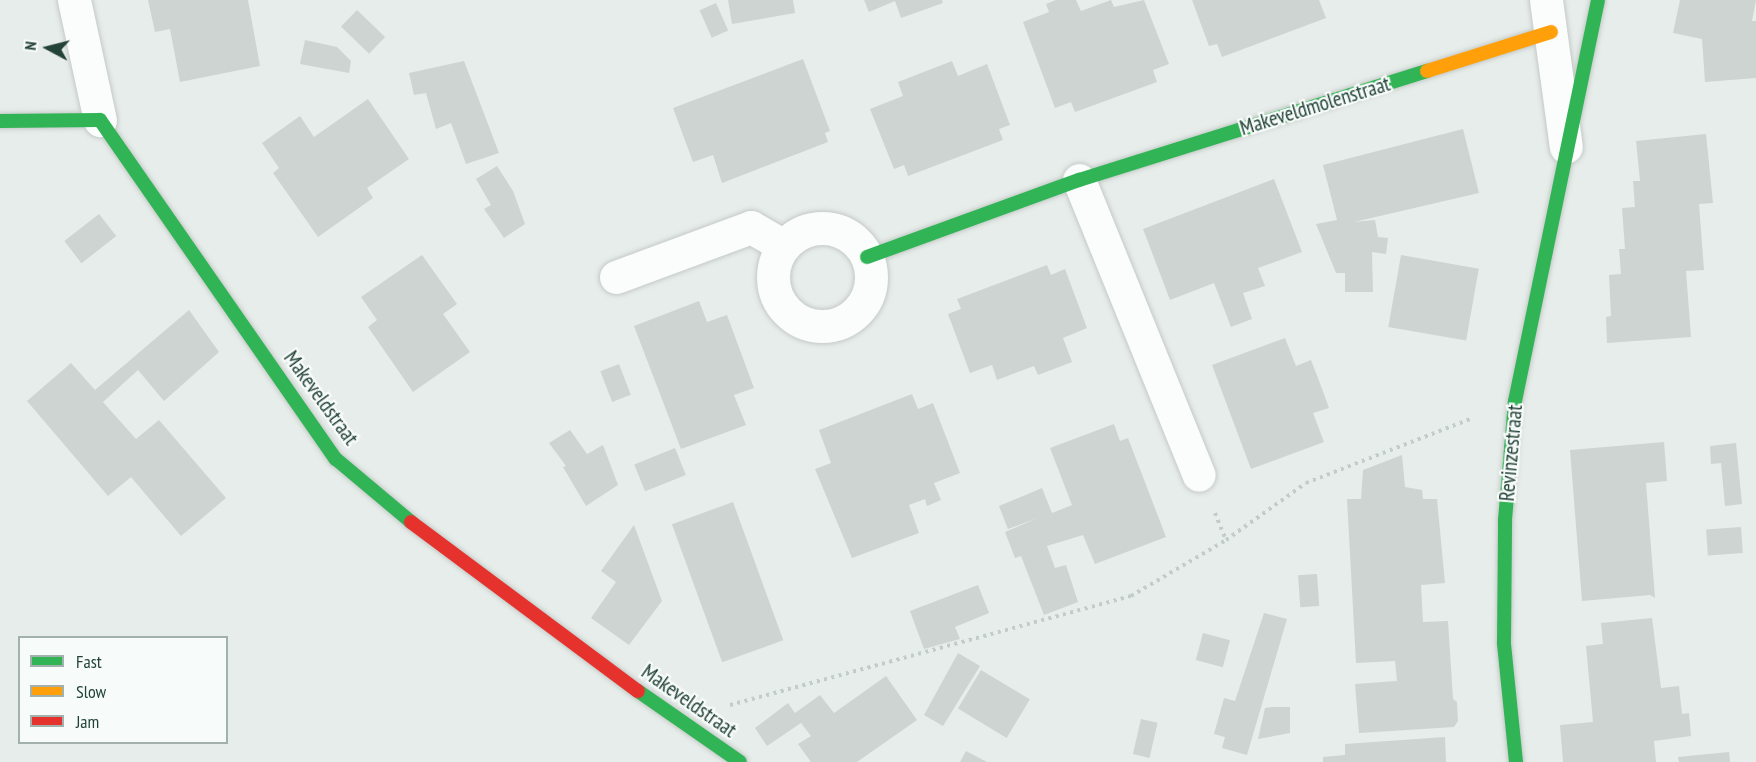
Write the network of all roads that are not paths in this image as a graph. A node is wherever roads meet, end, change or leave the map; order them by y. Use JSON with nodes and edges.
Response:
{"nodes":[{"id":1,"x":74,"y":0,"type":"edge"},
{"id":2,"x":1546,"y":0,"type":"edge"},
{"id":3,"x":1598,"y":0,"type":"edge"},
{"id":4,"x":1551,"y":32,"type":"junction"},
{"id":5,"x":0,"y":120,"type":"edge"},
{"id":6,"x":100,"y":120,"type":"junction"},
{"id":7,"x":1566,"y":149,"type":"junction"},
{"id":8,"x":1079,"y":180,"type":"junction"},
{"id":9,"x":784,"y":246,"type":"junction"},
{"id":10,"x":867,"y":257,"type":"junction"},
{"id":11,"x":616,"y":278,"type":"dead end"},
{"id":12,"x":1199,"y":475,"type":"dead end"},
{"id":13,"x":740,"y":762,"type":"edge"},
{"id":14,"x":1516,"y":762,"type":"edge"}],
"edges":[{"from":1,"to":6,"type":"street"},
{"from":2,"to":4,"type":"street","name":"Revinzestraat"},
{"from":3,"to":7,"type":"street","name":"Revinzestraat"},
{"from":4,"to":7,"type":"street","name":"Revinzestraat"},
{"from":4,"to":8,"type":"street","name":"Makeveldmolenstraat"},
{"from":5,"to":6,"type":"street"},
{"from":6,"to":13,"type":"street","name":"Makeveldstraat"},
{"from":7,"to":14,"type":"street","name":"Revinzestraat"},
{"from":8,"to":10,"type":"street","name":"Makeveldmolenstraat"},
{"from":8,"to":12,"type":"street"},
{"from":9,"to":10,"type":"street"},
{"from":9,"to":10,"type":"street"},
{"from":9,"to":11,"type":"street"}]}
